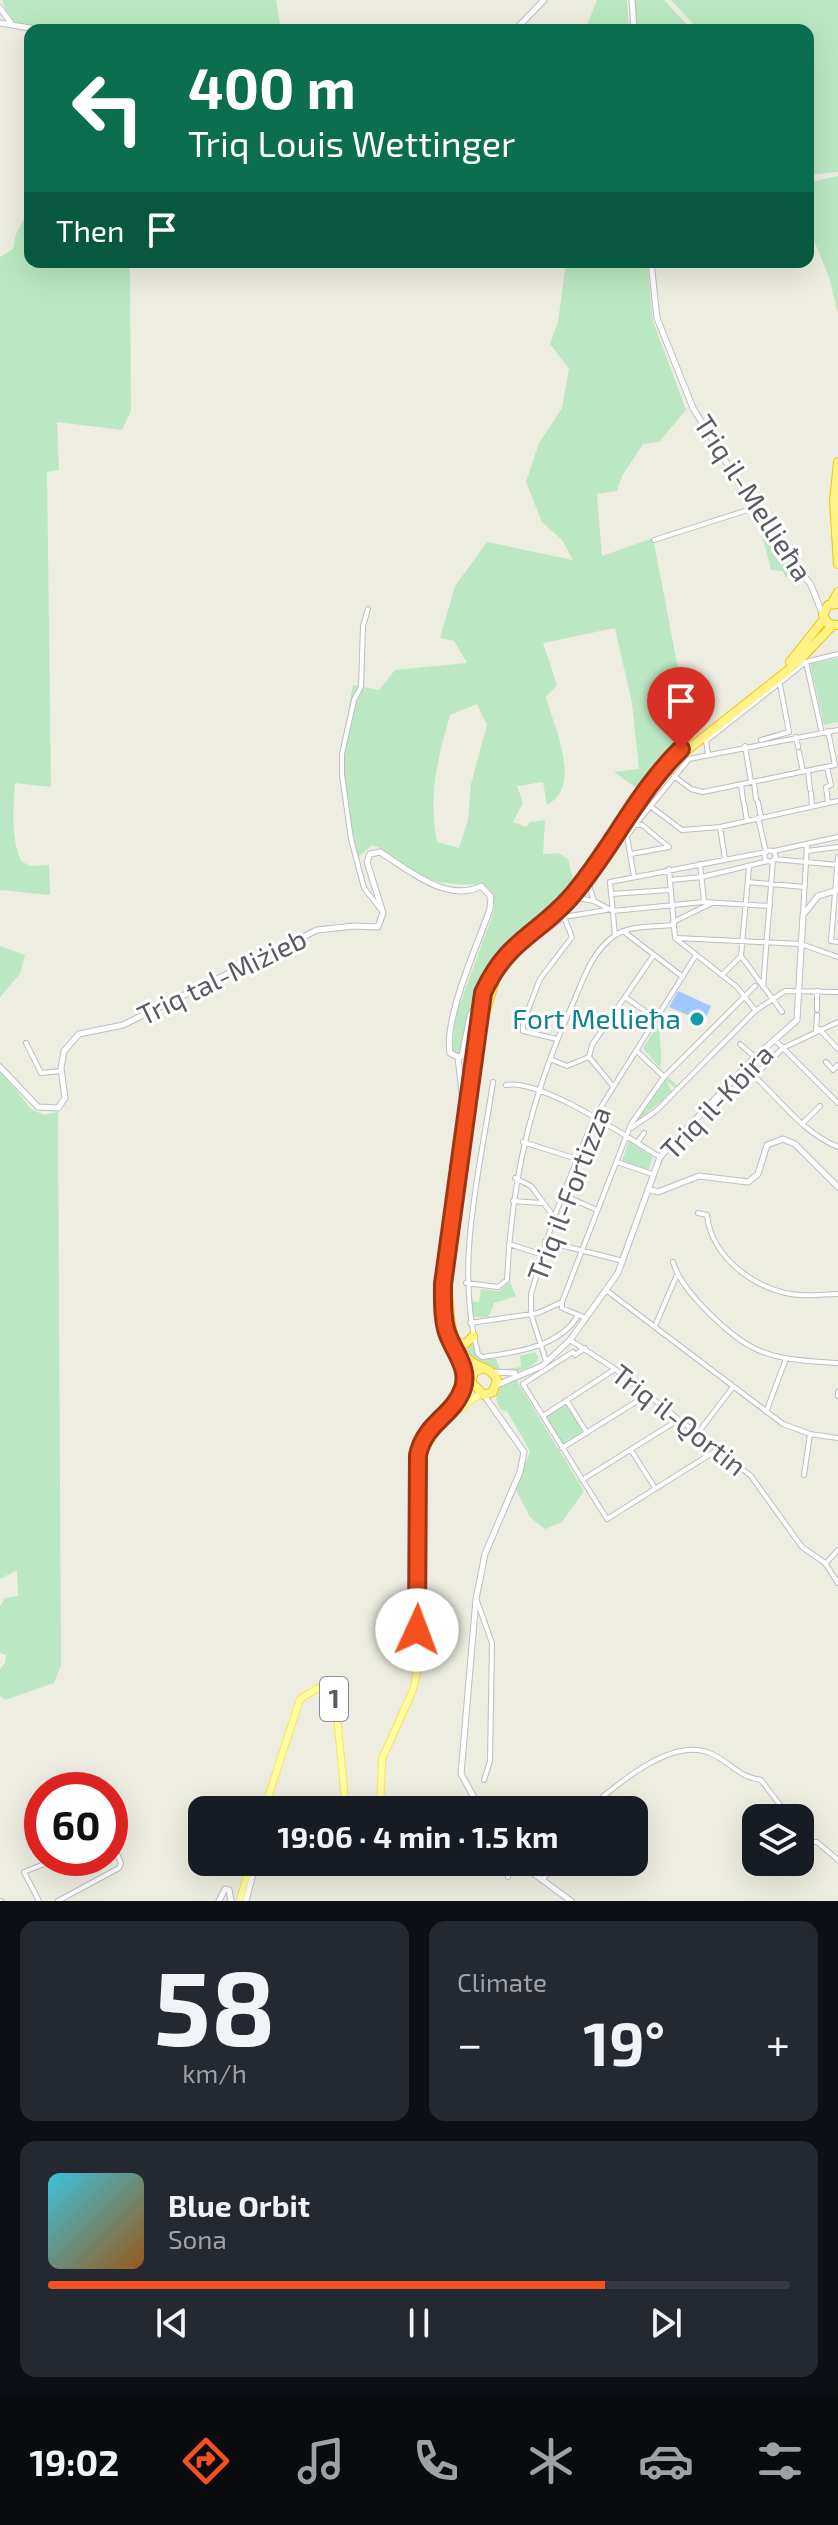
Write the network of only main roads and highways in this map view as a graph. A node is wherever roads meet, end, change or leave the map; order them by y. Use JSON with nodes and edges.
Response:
{"nodes":[{"id":1,"x":838,"y":462,"type":"edge"},
{"id":2,"x":838,"y":564,"type":"edge"},
{"id":3,"x":838,"y":592,"type":"edge"},
{"id":4,"x":833,"y":604,"type":"edge"},
{"id":5,"x":823,"y":617,"type":"junction"},
{"id":6,"x":836,"y":626,"type":"edge"},
{"id":7,"x":473,"y":1336,"type":"road end"},
{"id":8,"x":457,"y":1341,"type":"junction"},
{"id":9,"x":464,"y":1368,"type":"junction"},
{"id":10,"x":483,"y":1368,"type":"junction"},
{"id":11,"x":471,"y":1382,"type":"junction"},
{"id":12,"x":489,"y":1391,"type":"junction"},
{"id":13,"x":457,"y":1401,"type":"junction"},
{"id":14,"x":417,"y":1469,"type":"junction"},
{"id":15,"x":269,"y":1796,"type":"edge"},
{"id":16,"x":345,"y":1796,"type":"edge"},
{"id":17,"x":381,"y":1796,"type":"edge"},
{"id":18,"x":246,"y":1876,"type":"edge"},
{"id":19,"x":240,"y":1901,"type":"edge"}],
"edges":[{"from":1,"to":2,"type":"highway"},
{"from":3,"to":4,"type":"highway"},
{"from":4,"to":5,"type":"highway"},
{"from":5,"to":6,"type":"highway"},
{"from":5,"to":9,"type":"highway"},
{"from":6,"to":8,"type":"highway"},
{"from":7,"to":8,"type":"highway"},
{"from":8,"to":10,"type":"highway"},
{"from":9,"to":11,"type":"highway"},
{"from":9,"to":13,"type":"highway"},
{"from":10,"to":11,"type":"highway"},
{"from":10,"to":12,"type":"highway"},
{"from":11,"to":12,"type":"highway"},
{"from":11,"to":13,"type":"main road"},
{"from":12,"to":14,"type":"main road"},
{"from":13,"to":14,"type":"main road"},
{"from":14,"to":17,"type":"main road"},
{"from":15,"to":16,"type":"main road","number":"1"},
{"from":18,"to":19,"type":"main road"}]}
